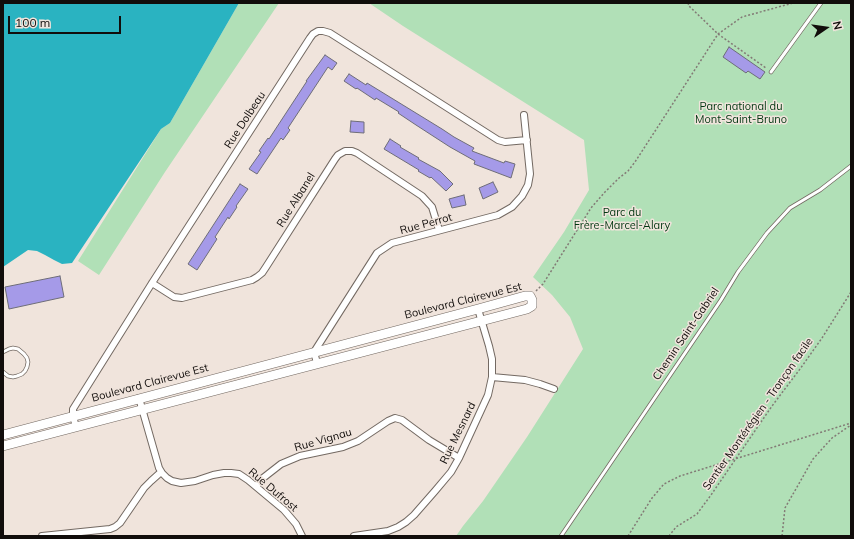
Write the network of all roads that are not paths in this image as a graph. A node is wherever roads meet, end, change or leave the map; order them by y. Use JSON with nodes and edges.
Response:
{"nodes":[{"id":1,"x":821,"y":3,"type":"edge"},
{"id":2,"x":771,"y":72,"type":"road end"},
{"id":3,"x":524,"y":115,"type":"dead end"},
{"id":4,"x":527,"y":140,"type":"junction"},
{"id":5,"x":851,"y":166,"type":"edge"},
{"id":6,"x":439,"y":230,"type":"junction"},
{"id":7,"x":152,"y":283,"type":"junction"},
{"id":8,"x":478,"y":309,"type":"junction"},
{"id":9,"x":482,"y":320,"type":"junction"},
{"id":10,"x":3,"y":352,"type":"edge"},
{"id":11,"x":314,"y":352,"type":"junction"},
{"id":12,"x":317,"y":363,"type":"junction"},
{"id":13,"x":3,"y":372,"type":"edge"},
{"id":14,"x":492,"y":377,"type":"junction"},
{"id":15,"x":554,"y":389,"type":"dead end"},
{"id":16,"x":139,"y":398,"type":"junction"},
{"id":17,"x":142,"y":410,"type":"junction"},
{"id":18,"x":73,"y":416,"type":"junction"},
{"id":19,"x":76,"y":427,"type":"junction"},
{"id":20,"x":3,"y":435,"type":"edge"},
{"id":21,"x":3,"y":446,"type":"edge"},
{"id":22,"x":459,"y":458,"type":"junction"},
{"id":23,"x":161,"y":472,"type":"junction"},
{"id":24,"x":256,"y":486,"type":"junction"},
{"id":25,"x":42,"y":536,"type":"edge"},
{"id":26,"x":302,"y":536,"type":"edge"},
{"id":27,"x":354,"y":536,"type":"edge"},
{"id":28,"x":561,"y":536,"type":"edge"}],
"edges":[{"from":1,"to":2,"type":"lane"},
{"from":3,"to":4,"type":"street","name":"Rue Perrot"},
{"from":4,"to":6,"type":"street","name":"Rue Perrot"},
{"from":4,"to":7,"type":"street","name":"Rue Dolbeau"},
{"from":5,"to":28,"type":"lane","name":"Chemin Saint-Gabriel"},
{"from":6,"to":7,"type":"street","name":"Rue Albanel"},
{"from":6,"to":11,"type":"street","name":"Rue Perrot"},
{"from":7,"to":18,"type":"street","name":"Rue Dolbeau"},
{"from":8,"to":9,"type":"street","name":"Rue Mesnard"},
{"from":8,"to":9,"type":"street","name":"Boulevard Clairevue Est"},
{"from":8,"to":11,"type":"street","name":"Boulevard Clairevue Est"},
{"from":9,"to":12,"type":"street","name":"Boulevard Clairevue Est"},
{"from":9,"to":14,"type":"street","name":"Rue Mesnard"},
{"from":10,"to":13,"type":"lane"},
{"from":11,"to":12,"type":"street"},
{"from":11,"to":16,"type":"street","name":"Boulevard Clairevue Est"},
{"from":12,"to":17,"type":"street","name":"Boulevard Clairevue Est"},
{"from":14,"to":15,"type":"street"},
{"from":14,"to":22,"type":"street","name":"Rue Mesnard"},
{"from":16,"to":17,"type":"street"},
{"from":16,"to":18,"type":"street","name":"Boulevard Clairevue Est"},
{"from":17,"to":19,"type":"street","name":"Boulevard Clairevue Est"},
{"from":17,"to":23,"type":"street"},
{"from":18,"to":19,"type":"street"},
{"from":18,"to":20,"type":"street","name":"Boulevard Clairevue Est"},
{"from":19,"to":21,"type":"street","name":"Boulevard Clairevue Est"},
{"from":22,"to":24,"type":"street","name":"Rue Vignau"},
{"from":22,"to":27,"type":"street","name":"Rue Mesnard"},
{"from":23,"to":24,"type":"street","name":"Rue Dufrost"},
{"from":23,"to":25,"type":"street"},
{"from":24,"to":26,"type":"street","name":"Rue Dufrost"}]}
